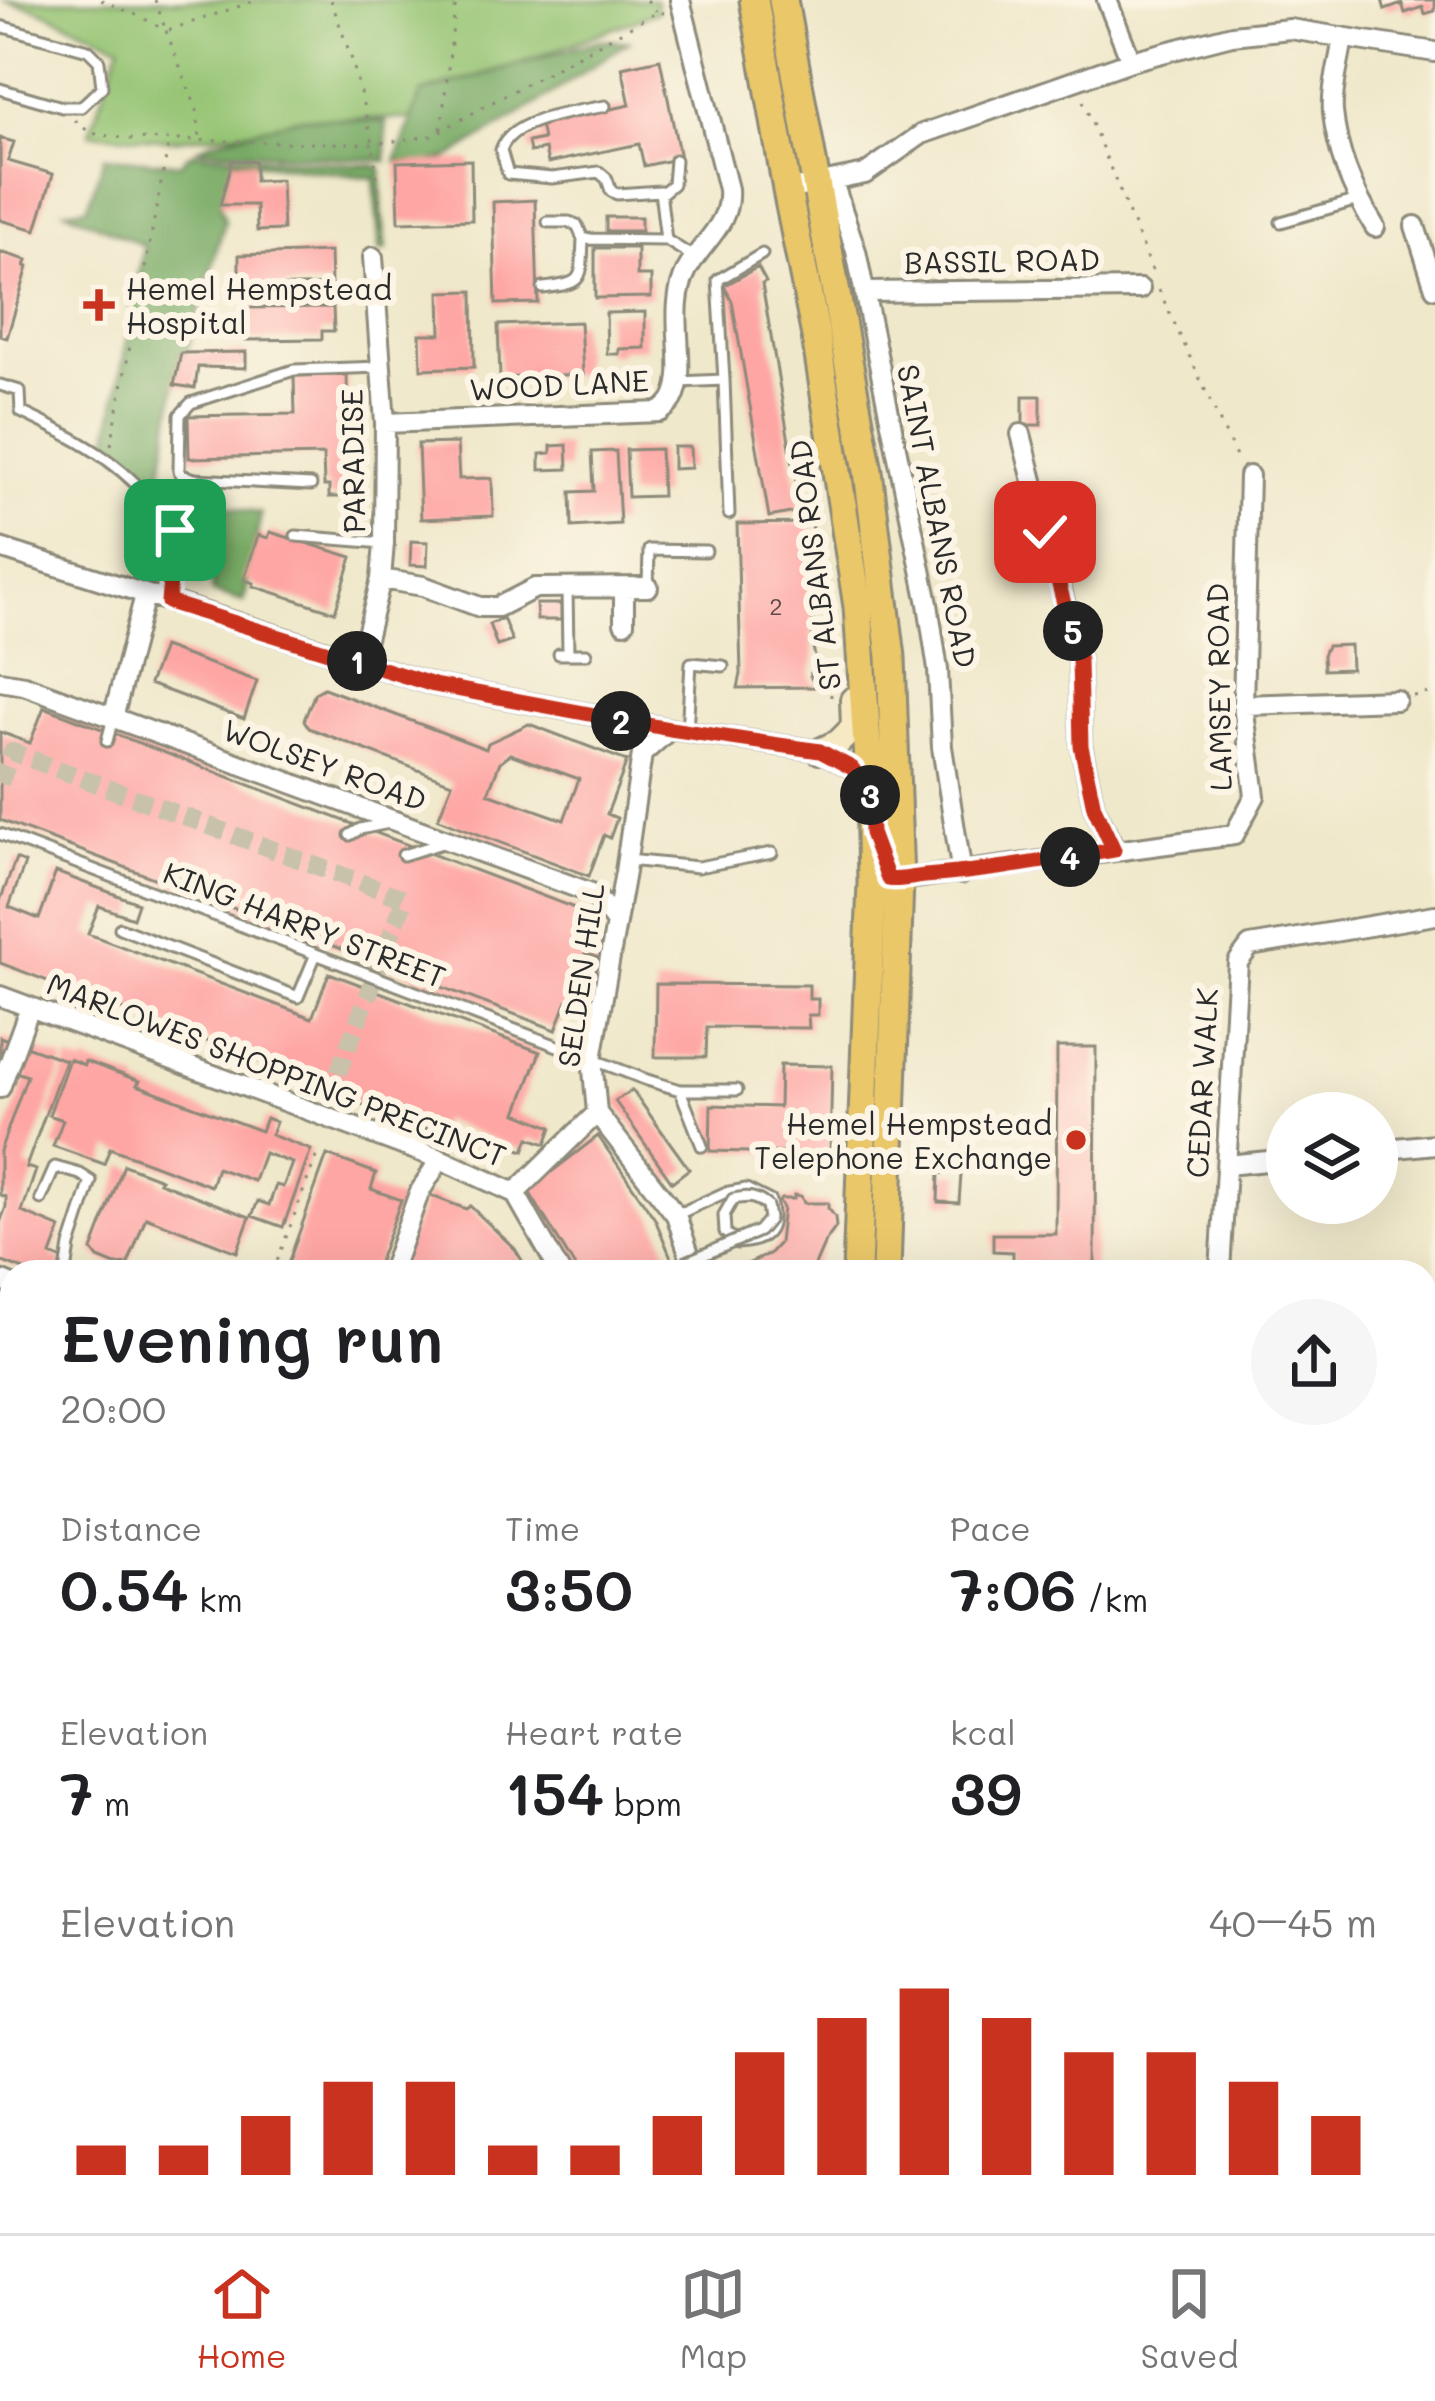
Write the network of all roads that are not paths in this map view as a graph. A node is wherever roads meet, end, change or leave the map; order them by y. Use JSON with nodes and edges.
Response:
{"nodes":[{"id":1,"x":754,"y":0,"type":"edge"},
{"id":2,"x":783,"y":0,"type":"edge"},
{"id":3,"x":1107,"y":0,"type":"edge"},
{"id":4,"x":682,"y":7,"type":"edge"},
{"id":5,"x":0,"y":26,"type":"edge"},
{"id":6,"x":1343,"y":38,"type":"junction"},
{"id":7,"x":1435,"y":52,"type":"edge"},
{"id":8,"x":1131,"y":61,"type":"junction"},
{"id":9,"x":0,"y":89,"type":"edge"},
{"id":10,"x":605,"y":106,"type":"dead end"},
{"id":11,"x":675,"y":160,"type":"dead end"},
{"id":12,"x":825,"y":183,"type":"junction"},
{"id":13,"x":787,"y":190,"type":"junction"},
{"id":14,"x":662,"y":193,"type":"junction"},
{"id":15,"x":1358,"y":200,"type":"junction"},
{"id":16,"x":548,"y":222,"type":"dead end"},
{"id":17,"x":1281,"y":222,"type":"dead end"},
{"id":18,"x":1415,"y":226,"type":"dead end"},
{"id":19,"x":1375,"y":227,"type":"dead end"},
{"id":20,"x":583,"y":239,"type":"junction"},
{"id":21,"x":666,"y":240,"type":"junction"},
{"id":22,"x":762,"y":254,"type":"dead end"},
{"id":23,"x":373,"y":256,"type":"road end"},
{"id":24,"x":694,"y":258,"type":"junction"},
{"id":25,"x":862,"y":283,"type":"junction"},
{"id":26,"x":1151,"y":285,"type":"road end"},
{"id":27,"x":1435,"y":288,"type":"edge"},
{"id":28,"x":543,"y":289,"type":"dead end"},
{"id":29,"x":380,"y":368,"type":"junction"},
{"id":30,"x":724,"y":380,"type":"junction"},
{"id":31,"x":678,"y":382,"type":"junction"},
{"id":32,"x":0,"y":386,"type":"edge"},
{"id":33,"x":385,"y":423,"type":"junction"},
{"id":34,"x":1021,"y":434,"type":"dead end"},
{"id":35,"x":1249,"y":476,"type":"road end"},
{"id":36,"x":311,"y":485,"type":"dead end"},
{"id":37,"x":729,"y":514,"type":"dead end"},
{"id":38,"x":296,"y":536,"type":"dead end"},
{"id":39,"x":384,"y":543,"type":"junction"},
{"id":40,"x":0,"y":548,"type":"edge"},
{"id":41,"x":706,"y":550,"type":"dead end"},
{"id":42,"x":381,"y":579,"type":"junction"},
{"id":43,"x":648,"y":587,"type":"joint"},
{"id":44,"x":567,"y":588,"type":"junction"},
{"id":45,"x":624,"y":588,"type":"junction"},
{"id":46,"x":145,"y":595,"type":"junction"},
{"id":47,"x":168,"y":602,"type":"junction"},
{"id":48,"x":624,"y":623,"type":"dead end"},
{"id":49,"x":859,"y":624,"type":"junction"},
{"id":50,"x":586,"y":654,"type":"dead end"},
{"id":51,"x":360,"y":662,"type":"junction"},
{"id":52,"x":723,"y":666,"type":"dead end"},
{"id":53,"x":0,"y":680,"type":"edge"},
{"id":54,"x":1396,"y":700,"type":"road end"},
{"id":55,"x":1244,"y":705,"type":"junction"},
{"id":56,"x":113,"y":718,"type":"junction"},
{"id":57,"x":622,"y":721,"type":"junction"},
{"id":58,"x":678,"y":730,"type":"junction"},
{"id":59,"x":107,"y":741,"type":"dead end"},
{"id":60,"x":820,"y":751,"type":"junction"},
{"id":61,"x":642,"y":754,"type":"junction"},
{"id":62,"x":870,"y":791,"type":"junction"},
{"id":63,"x":394,"y":822,"type":"junction"},
{"id":64,"x":871,"y":833,"type":"junction"},
{"id":65,"x":0,"y":834,"type":"edge"},
{"id":66,"x":350,"y":835,"type":"dead end"},
{"id":67,"x":447,"y":842,"type":"junction"},
{"id":68,"x":1114,"y":850,"type":"junction"},
{"id":69,"x":772,"y":853,"type":"dead end"},
{"id":70,"x":403,"y":855,"type":"dead end"},
{"id":71,"x":626,"y":866,"type":"junction"},
{"id":72,"x":962,"y":874,"type":"junction"},
{"id":73,"x":899,"y":880,"type":"junction"},
{"id":74,"x":594,"y":894,"type":"junction"},
{"id":75,"x":1435,"y":915,"type":"edge"},
{"id":76,"x":616,"y":923,"type":"junction"},
{"id":77,"x":120,"y":928,"type":"dead end"},
{"id":78,"x":316,"y":954,"type":"junction"},
{"id":79,"x":0,"y":996,"type":"edge"},
{"id":80,"x":30,"y":1007,"type":"junction"},
{"id":81,"x":592,"y":1059,"type":"junction"},
{"id":82,"x":865,"y":1079,"type":"junction"},
{"id":83,"x":0,"y":1088,"type":"edge"},
{"id":84,"x":680,"y":1090,"type":"junction"},
{"id":85,"x":737,"y":1090,"type":"dead end"},
{"id":86,"x":597,"y":1113,"type":"junction"},
{"id":87,"x":1435,"y":1144,"type":"edge"},
{"id":88,"x":702,"y":1146,"type":"dead end"},
{"id":89,"x":1398,"y":1148,"type":"edge"},
{"id":90,"x":440,"y":1159,"type":"junction"},
{"id":91,"x":1266,"y":1161,"type":"edge"},
{"id":92,"x":1227,"y":1165,"type":"junction"},
{"id":93,"x":515,"y":1193,"type":"junction"},
{"id":94,"x":41,"y":1199,"type":"dead end"},
{"id":95,"x":676,"y":1215,"type":"junction"},
{"id":96,"x":735,"y":1241,"type":"edge"},
{"id":97,"x":735,"y":1241,"type":"edge"},
{"id":98,"x":735,"y":1241,"type":"edge"},
{"id":99,"x":735,"y":1241,"type":"edge"},
{"id":100,"x":67,"y":1260,"type":"edge"},
{"id":101,"x":395,"y":1260,"type":"edge"},
{"id":102,"x":553,"y":1260,"type":"edge"},
{"id":103,"x":683,"y":1260,"type":"edge"},
{"id":104,"x":700,"y":1260,"type":"edge"},
{"id":105,"x":857,"y":1260,"type":"edge"},
{"id":106,"x":886,"y":1260,"type":"edge"},
{"id":107,"x":1221,"y":1260,"type":"edge"}],
"edges":[{"from":1,"to":13,"type":"main road","name":"ST ALBANS ROAD"},
{"from":2,"to":12,"type":"main road","name":"ST ALBANS ROAD"},
{"from":3,"to":8,"type":"street"},
{"from":4,"to":24,"type":"street","name":"WOOD LANE"},
{"from":5,"to":9,"type":"lane"},
{"from":6,"to":7,"type":"street"},
{"from":6,"to":8,"type":"street"},
{"from":6,"to":15,"type":"street"},
{"from":8,"to":12,"type":"street"},
{"from":10,"to":14,"type":"lane"},
{"from":11,"to":14,"type":"lane"},
{"from":12,"to":13,"type":"street"},
{"from":12,"to":25,"type":"street","name":"SAINT ALBANS ROAD"},
{"from":12,"to":73,"type":"main road","name":"ST ALBANS ROAD"},
{"from":13,"to":49,"type":"main road","name":"ST ALBANS ROAD"},
{"from":14,"to":21,"type":"lane"},
{"from":15,"to":17,"type":"lane"},
{"from":15,"to":19,"type":"street"},
{"from":16,"to":20,"type":"lane"},
{"from":18,"to":27,"type":"street"},
{"from":20,"to":21,"type":"lane"},
{"from":20,"to":28,"type":"lane"},
{"from":21,"to":24,"type":"lane"},
{"from":22,"to":30,"type":"lane"},
{"from":23,"to":29,"type":"street","name":"PARADISE"},
{"from":24,"to":31,"type":"street","name":"WOOD LANE"},
{"from":25,"to":26,"type":"street","name":"BASSIL ROAD"},
{"from":25,"to":72,"type":"street","name":"SAINT ALBANS ROAD"},
{"from":29,"to":33,"type":"street","name":"PARADISE"},
{"from":29,"to":36,"type":"lane"},
{"from":30,"to":31,"type":"lane"},
{"from":30,"to":37,"type":"lane"},
{"from":31,"to":33,"type":"street","name":"WOOD LANE"},
{"from":32,"to":47,"type":"lane"},
{"from":33,"to":39,"type":"street","name":"PARADISE"},
{"from":34,"to":68,"type":"street"},
{"from":35,"to":55,"type":"street","name":"LAMSEY ROAD"},
{"from":38,"to":39,"type":"lane"},
{"from":39,"to":42,"type":"street","name":"PARADISE"},
{"from":40,"to":46,"type":"street"},
{"from":41,"to":43,"type":"lane"},
{"from":42,"to":44,"type":"street"},
{"from":42,"to":51,"type":"street","name":"PARADISE"},
{"from":43,"to":45,"type":"street"},
{"from":44,"to":45,"type":"street"},
{"from":44,"to":50,"type":"lane"},
{"from":45,"to":48,"type":"street"},
{"from":46,"to":47,"type":"street"},
{"from":46,"to":56,"type":"street"},
{"from":47,"to":51,"type":"street"},
{"from":49,"to":60,"type":"street"},
{"from":49,"to":62,"type":"main road","name":"ST ALBANS ROAD"},
{"from":51,"to":57,"type":"street"},
{"from":52,"to":58,"type":"lane"},
{"from":53,"to":56,"type":"street","name":"WOLSEY ROAD"},
{"from":54,"to":55,"type":"street"},
{"from":55,"to":68,"type":"street","name":"LAMSEY ROAD"},
{"from":56,"to":59,"type":"lane"},
{"from":56,"to":63,"type":"street","name":"WOLSEY ROAD"},
{"from":57,"to":58,"type":"street"},
{"from":57,"to":61,"type":"street"},
{"from":58,"to":60,"type":"street"},
{"from":58,"to":61,"type":"street"},
{"from":60,"to":62,"type":"street"},
{"from":61,"to":71,"type":"street","name":"SELDEN HILL"},
{"from":62,"to":64,"type":"main road","name":"ST ALBANS ROAD"},
{"from":63,"to":66,"type":"lane"},
{"from":63,"to":67,"type":"street","name":"WOLSEY ROAD"},
{"from":64,"to":73,"type":"main road"},
{"from":64,"to":82,"type":"main road","name":"ST ALBANS ROAD"},
{"from":65,"to":78,"type":"lane","name":"KING HARRY STREET"},
{"from":67,"to":70,"type":"lane"},
{"from":67,"to":74,"type":"street","name":"WOLSEY ROAD"},
{"from":68,"to":72,"type":"street","name":"LAMSEY ROAD"},
{"from":69,"to":71,"type":"lane"},
{"from":71,"to":74,"type":"street","name":"SELDEN HILL"},
{"from":71,"to":76,"type":"street","name":"SELDEN HILL"},
{"from":72,"to":73,"type":"street"},
{"from":73,"to":82,"type":"main road"},
{"from":73,"to":106,"type":"main road","name":"ST ALBANS ROAD"},
{"from":74,"to":76,"type":"street"},
{"from":75,"to":92,"type":"street","name":"CEDAR WALK"},
{"from":76,"to":81,"type":"street","name":"SELDEN HILL"},
{"from":77,"to":78,"type":"lane"},
{"from":78,"to":81,"type":"lane","name":"KING HARRY STREET"},
{"from":79,"to":80,"type":"street","name":"MARLOWES SHOPPING PRECINCT"},
{"from":80,"to":83,"type":"street"},
{"from":80,"to":90,"type":"street","name":"MARLOWES SHOPPING PRECINCT"},
{"from":81,"to":84,"type":"lane","name":"KING HARRY STREET"},
{"from":81,"to":86,"type":"street","name":"SELDEN HILL"},
{"from":82,"to":105,"type":"main road","name":"ST ALBANS ROAD"},
{"from":84,"to":85,"type":"lane","name":"KING HARRY STREET"},
{"from":84,"to":88,"type":"lane"},
{"from":86,"to":93,"type":"street"},
{"from":86,"to":95,"type":"street"},
{"from":87,"to":89,"type":"street"},
{"from":90,"to":93,"type":"street","name":"MARLOWES SHOPPING PRECINCT"},
{"from":90,"to":101,"type":"street"},
{"from":91,"to":92,"type":"street"},
{"from":92,"to":107,"type":"street","name":"CEDAR WALK"},
{"from":93,"to":102,"type":"street","name":"MARLOWES SHOPPING PRECINCT"},
{"from":94,"to":100,"type":"lane"},
{"from":95,"to":96,"type":"lane","bridge":true},
{"from":95,"to":103,"type":"street"},
{"from":97,"to":98,"type":"lane","bridge":true},
{"from":99,"to":104,"type":"lane","bridge":true}]}
